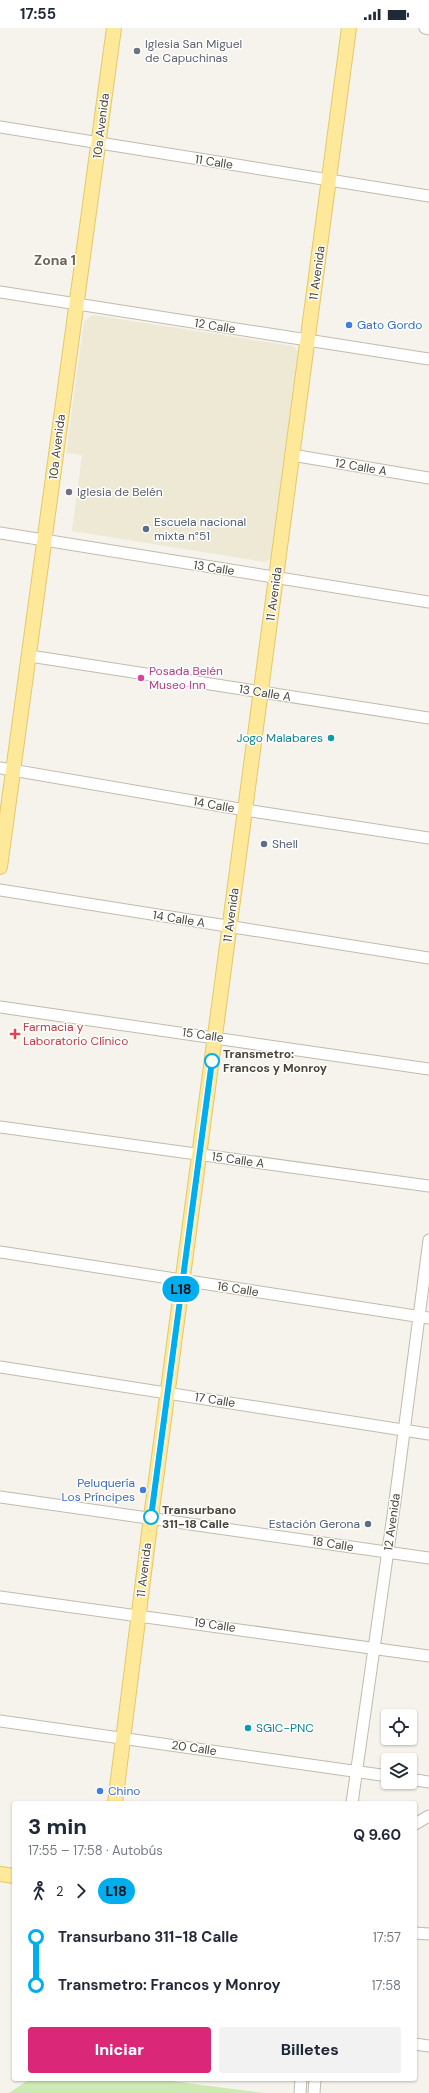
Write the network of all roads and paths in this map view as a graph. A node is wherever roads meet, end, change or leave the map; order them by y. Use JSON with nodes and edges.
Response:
{"nodes":[{"id":1,"x":114,"y":28,"type":"edge"},
{"id":2,"x":350,"y":28,"type":"edge"},
{"id":3,"x":425,"y":28,"type":"edge"},
{"id":4,"x":429,"y":29,"type":"edge"},
{"id":5,"x":0,"y":127,"type":"edge"},
{"id":6,"x":99,"y":143,"type":"junction"},
{"id":7,"x":329,"y":180,"type":"junction"},
{"id":8,"x":429,"y":196,"type":"edge"},
{"id":9,"x":0,"y":292,"type":"edge"},
{"id":10,"x":76,"y":304,"type":"junction"},
{"id":11,"x":308,"y":340,"type":"junction"},
{"id":12,"x":429,"y":360,"type":"edge"},
{"id":13,"x":292,"y":455,"type":"junction"},
{"id":14,"x":429,"y":478,"type":"edge"},
{"id":15,"x":0,"y":533,"type":"edge"},
{"id":16,"x":45,"y":540,"type":"junction"},
{"id":17,"x":276,"y":578,"type":"junction"},
{"id":18,"x":429,"y":602,"type":"edge"},
{"id":19,"x":30,"y":656,"type":"junction"},
{"id":20,"x":261,"y":693,"type":"junction"},
{"id":21,"x":429,"y":718,"type":"edge"},
{"id":22,"x":0,"y":768,"type":"edge"},
{"id":23,"x":15,"y":770,"type":"junction"},
{"id":24,"x":245,"y":810,"type":"junction"},
{"id":25,"x":429,"y":838,"type":"edge"},
{"id":26,"x":0,"y":866,"type":"edge"},
{"id":27,"x":0,"y":890,"type":"edge"},
{"id":28,"x":229,"y":928,"type":"junction"},
{"id":29,"x":429,"y":958,"type":"edge"},
{"id":30,"x":0,"y":1007,"type":"edge"},
{"id":31,"x":215,"y":1037,"type":"junction"},
{"id":32,"x":429,"y":1069,"type":"edge"},
{"id":33,"x":0,"y":1127,"type":"edge"},
{"id":34,"x":199,"y":1154,"type":"junction"},
{"id":35,"x":429,"y":1186,"type":"edge"},
{"id":36,"x":429,"y":1240,"type":"edge"},
{"id":37,"x":0,"y":1252,"type":"edge"},
{"id":38,"x":182,"y":1280,"type":"junction"},
{"id":39,"x":424,"y":1317,"type":"edge"},
{"id":40,"x":0,"y":1367,"type":"edge"},
{"id":41,"x":167,"y":1393,"type":"junction"},
{"id":42,"x":404,"y":1430,"type":"junction"},
{"id":43,"x":429,"y":1434,"type":"edge"},
{"id":44,"x":0,"y":1497,"type":"edge"},
{"id":45,"x":151,"y":1517,"type":"junction"},
{"id":46,"x":388,"y":1552,"type":"junction"},
{"id":47,"x":429,"y":1558,"type":"edge"},
{"id":48,"x":0,"y":1597,"type":"edge"},
{"id":49,"x":138,"y":1615,"type":"junction"},
{"id":50,"x":374,"y":1649,"type":"junction"},
{"id":51,"x":429,"y":1656,"type":"edge"},
{"id":52,"x":0,"y":1721,"type":"edge"},
{"id":53,"x":123,"y":1737,"type":"junction"},
{"id":54,"x":357,"y":1771,"type":"junction"},
{"id":55,"x":381,"y":1775,"type":"edge"},
{"id":56,"x":417,"y":1780,"type":"edge"},
{"id":57,"x":429,"y":1782,"type":"edge"},
{"id":58,"x":115,"y":1801,"type":"edge"},
{"id":59,"x":352,"y":1801,"type":"edge"},
{"id":60,"x":429,"y":1816,"type":"edge"},
{"id":61,"x":417,"y":1823,"type":"edge"},
{"id":62,"x":0,"y":1874,"type":"edge"},
{"id":63,"x":12,"y":1876,"type":"edge"},
{"id":64,"x":417,"y":1933,"type":"edge"},
{"id":65,"x":429,"y":1934,"type":"edge"},
{"id":66,"x":417,"y":2044,"type":"edge"},
{"id":67,"x":429,"y":2046,"type":"edge"},
{"id":68,"x":301,"y":2081,"type":"edge"},
{"id":69,"x":315,"y":2081,"type":"edge"},
{"id":70,"x":300,"y":2093,"type":"edge"},
{"id":71,"x":314,"y":2093,"type":"edge"}],
"edges":[{"from":1,"to":6,"type":"main road","name":"10a Avenida"},
{"from":2,"to":7,"type":"main road","name":"11 Avenida"},
{"from":3,"to":4,"type":"street"},
{"from":5,"to":6,"type":"street","name":"11 Calle"},
{"from":6,"to":7,"type":"street","name":"11 Calle"},
{"from":6,"to":10,"type":"main road","name":"10a Avenida"},
{"from":7,"to":8,"type":"street","name":"11 Calle"},
{"from":7,"to":11,"type":"main road","name":"11 Avenida"},
{"from":9,"to":10,"type":"street","name":"12 Calle"},
{"from":10,"to":11,"type":"street","name":"12 Calle"},
{"from":10,"to":16,"type":"main road","name":"10a Avenida"},
{"from":11,"to":12,"type":"street","name":"12 Calle"},
{"from":11,"to":13,"type":"main road","name":"11 Avenida"},
{"from":13,"to":14,"type":"street","name":"12 Calle A"},
{"from":13,"to":17,"type":"main road","name":"11 Avenida"},
{"from":15,"to":16,"type":"street","name":"13 Calle"},
{"from":16,"to":17,"type":"street","name":"13 Calle"},
{"from":16,"to":19,"type":"main road","name":"10a Avenida"},
{"from":17,"to":18,"type":"street","name":"13 Calle"},
{"from":17,"to":20,"type":"main road","name":"11 Avenida"},
{"from":19,"to":20,"type":"street","name":"13 Calle A"},
{"from":19,"to":23,"type":"main road","name":"10a Avenida"},
{"from":20,"to":21,"type":"street","name":"13 Calle A"},
{"from":20,"to":24,"type":"main road","name":"11 Avenida"},
{"from":22,"to":23,"type":"street","name":"14 Calle"},
{"from":23,"to":24,"type":"street","name":"14 Calle"},
{"from":23,"to":26,"type":"main road","name":"10a Avenida"},
{"from":24,"to":25,"type":"street","name":"14 Calle"},
{"from":24,"to":28,"type":"main road","name":"11 Avenida"},
{"from":27,"to":28,"type":"street","name":"14 Calle A"},
{"from":28,"to":29,"type":"street","name":"14 Calle A"},
{"from":28,"to":31,"type":"main road","name":"11 Avenida"},
{"from":30,"to":31,"type":"street","name":"15 Calle"},
{"from":31,"to":32,"type":"street","name":"15 Calle"},
{"from":31,"to":34,"type":"main road","name":"11 Avenida"},
{"from":33,"to":34,"type":"street","name":"15 Calle A"},
{"from":34,"to":35,"type":"street","name":"15 Calle A"},
{"from":34,"to":38,"type":"main road","name":"11 Avenida"},
{"from":36,"to":39,"type":"street","name":"12 Avenida"},
{"from":37,"to":38,"type":"street","name":"16 Calle"},
{"from":38,"to":39,"type":"street","name":"16 Calle"},
{"from":38,"to":41,"type":"main road","name":"11 Avenida"},
{"from":39,"to":42,"type":"street","name":"12 Avenida"},
{"from":40,"to":41,"type":"street","name":"17 Calle"},
{"from":41,"to":42,"type":"street","name":"17 Calle"},
{"from":41,"to":45,"type":"main road","name":"11 Avenida"},
{"from":42,"to":43,"type":"street","name":"17 Calle"},
{"from":42,"to":46,"type":"street","name":"12 Avenida"},
{"from":44,"to":45,"type":"street","name":"18 Calle"},
{"from":45,"to":46,"type":"street","name":"18 Calle"},
{"from":45,"to":49,"type":"main road","name":"11 Avenida"},
{"from":46,"to":47,"type":"street","name":"18 Calle"},
{"from":46,"to":50,"type":"street","name":"12 Avenida"},
{"from":48,"to":49,"type":"street","name":"19 Calle"},
{"from":49,"to":50,"type":"street","name":"19 Calle"},
{"from":49,"to":53,"type":"main road","name":"11 Avenida"},
{"from":50,"to":51,"type":"street","name":"19 Calle"},
{"from":50,"to":54,"type":"street","name":"12 Avenida"},
{"from":52,"to":53,"type":"street","name":"20 Calle"},
{"from":53,"to":54,"type":"street","name":"20 Calle"},
{"from":53,"to":58,"type":"main road","name":"11 Avenida"},
{"from":54,"to":55,"type":"street","name":"20 Calle"},
{"from":54,"to":59,"type":"street","name":"12 Avenida"},
{"from":56,"to":57,"type":"street"},
{"from":60,"to":61,"type":"street"},
{"from":62,"to":63,"type":"main road"},
{"from":64,"to":65,"type":"street"},
{"from":66,"to":67,"type":"street"},
{"from":68,"to":70,"type":"street"},
{"from":69,"to":71,"type":"street"}]}
